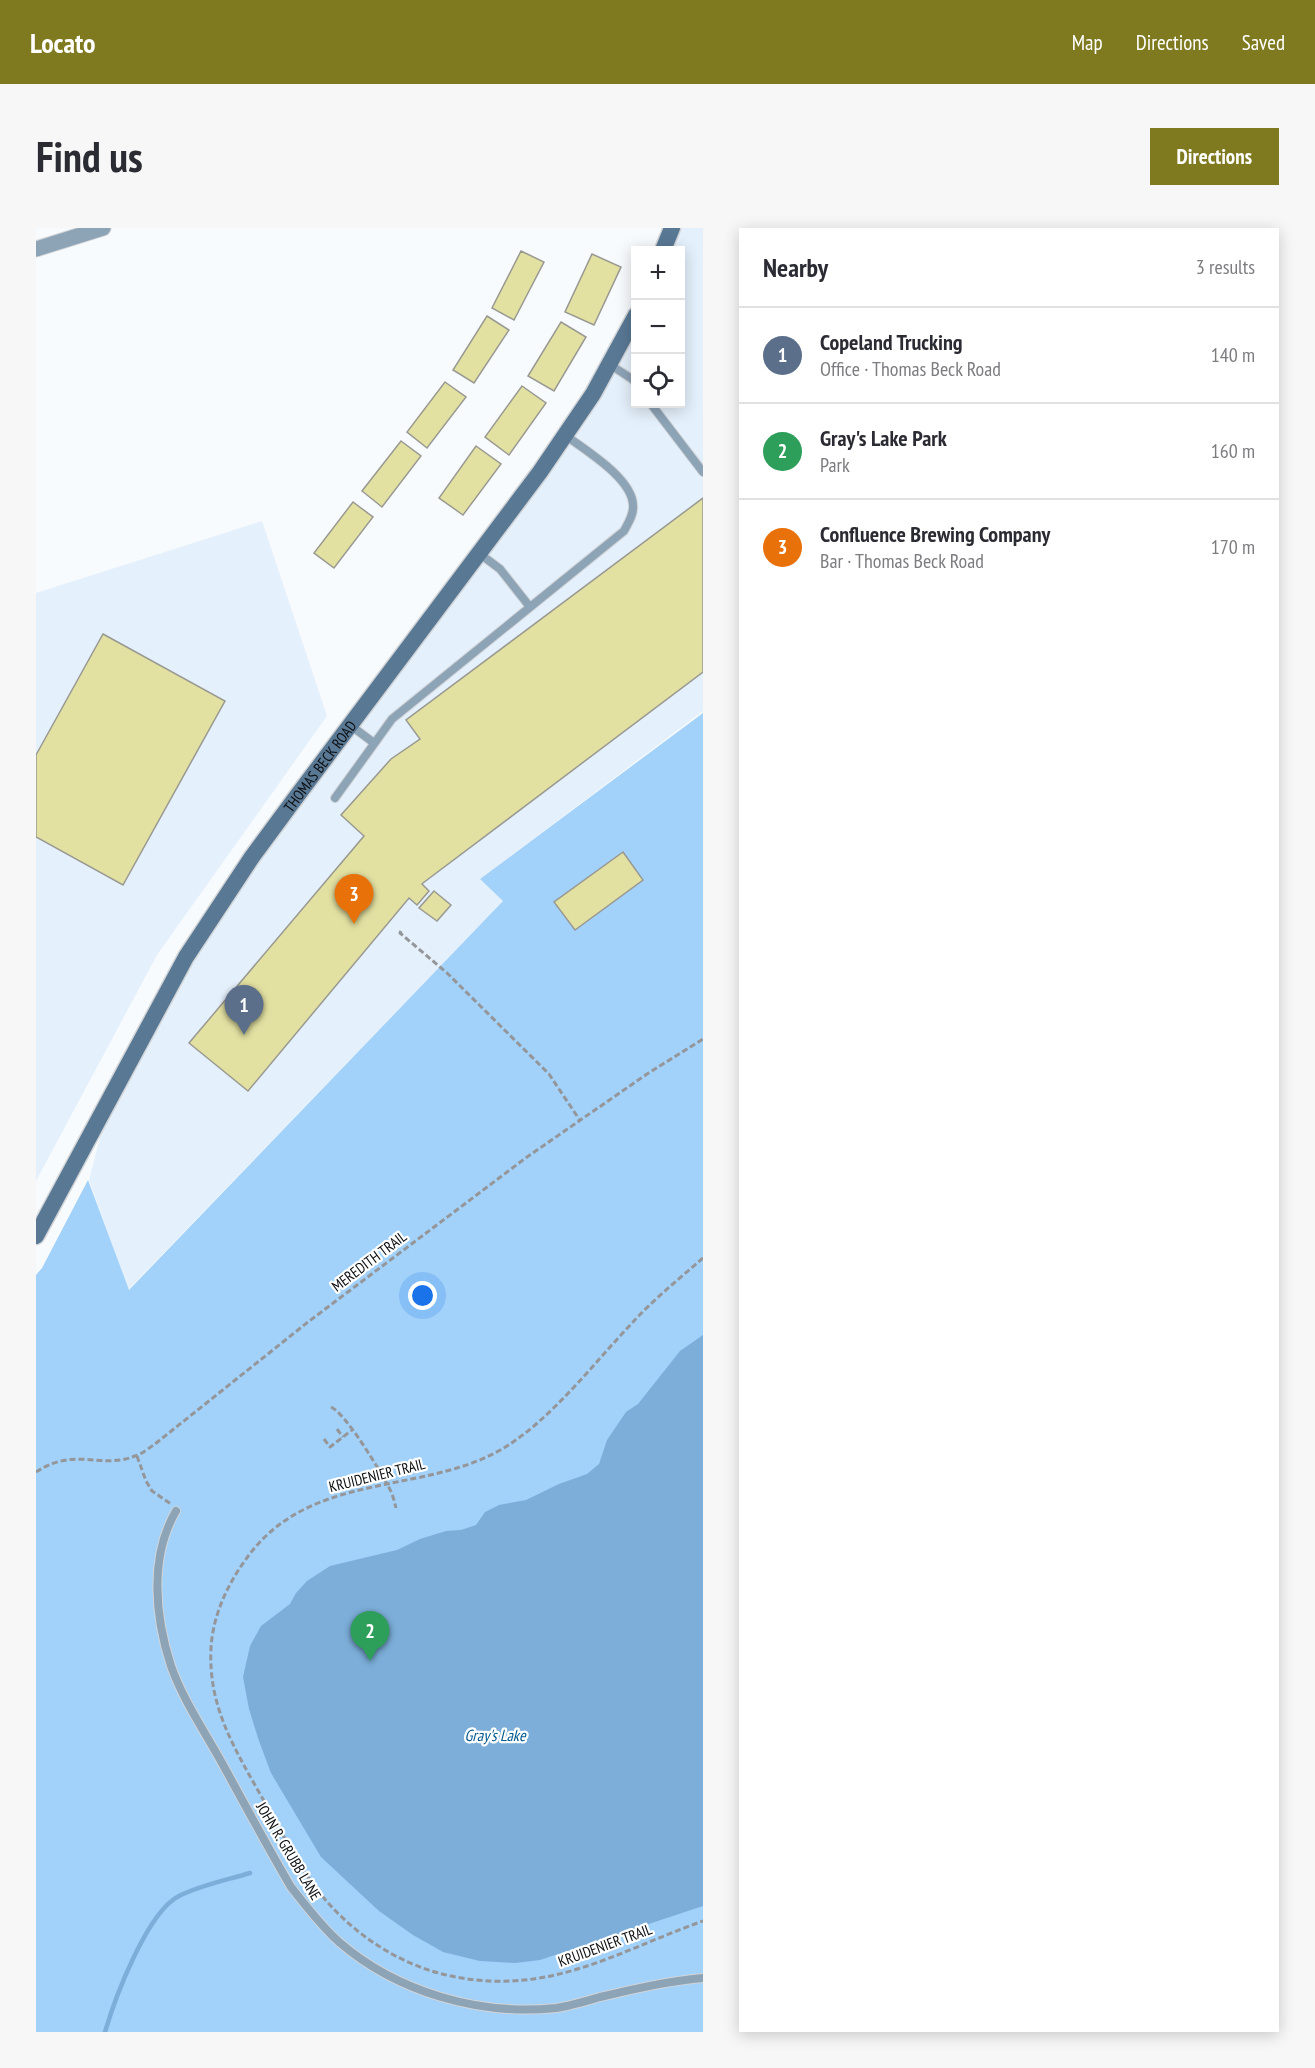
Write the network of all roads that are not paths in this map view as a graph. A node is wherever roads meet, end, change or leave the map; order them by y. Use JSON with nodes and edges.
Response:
{"nodes":[{"id":1,"x":103,"y":228,"type":"edge"},
{"id":2,"x":672,"y":228,"type":"edge"},
{"id":3,"x":665,"y":246,"type":"edge"},
{"id":4,"x":36,"y":249,"type":"edge"},
{"id":5,"x":631,"y":324,"type":"edge"},
{"id":6,"x":609,"y":364,"type":"junction"},
{"id":7,"x":631,"y":378,"type":"edge"},
{"id":8,"x":654,"y":408,"type":"edge"},
{"id":9,"x":565,"y":435,"type":"junction"},
{"id":10,"x":703,"y":472,"type":"edge"},
{"id":11,"x":480,"y":554,"type":"junction"},
{"id":12,"x":530,"y":607,"type":"junction"},
{"id":13,"x":350,"y":725,"type":"junction"},
{"id":14,"x":374,"y":743,"type":"junction"},
{"id":15,"x":335,"y":798,"type":"dead end"},
{"id":16,"x":36,"y":1236,"type":"edge"},
{"id":17,"x":176,"y":1511,"type":"road end"},
{"id":18,"x":703,"y":1978,"type":"edge"}],
"edges":[{"from":1,"to":4,"type":"street"},
{"from":2,"to":3,"type":"main road"},
{"from":5,"to":6,"type":"main road","name":"THOMAS BECK ROAD"},
{"from":6,"to":7,"type":"lane"},
{"from":6,"to":9,"type":"main road","name":"THOMAS BECK ROAD"},
{"from":8,"to":10,"type":"lane"},
{"from":9,"to":11,"type":"main road","name":"THOMAS BECK ROAD"},
{"from":9,"to":12,"type":"lane"},
{"from":11,"to":12,"type":"lane"},
{"from":11,"to":13,"type":"main road","name":"THOMAS BECK ROAD"},
{"from":12,"to":14,"type":"lane"},
{"from":13,"to":14,"type":"lane"},
{"from":13,"to":16,"type":"main road","name":"THOMAS BECK ROAD"},
{"from":14,"to":15,"type":"lane"},
{"from":17,"to":18,"type":"lane","name":"JOHN R. GRUBB LANE"}]}
